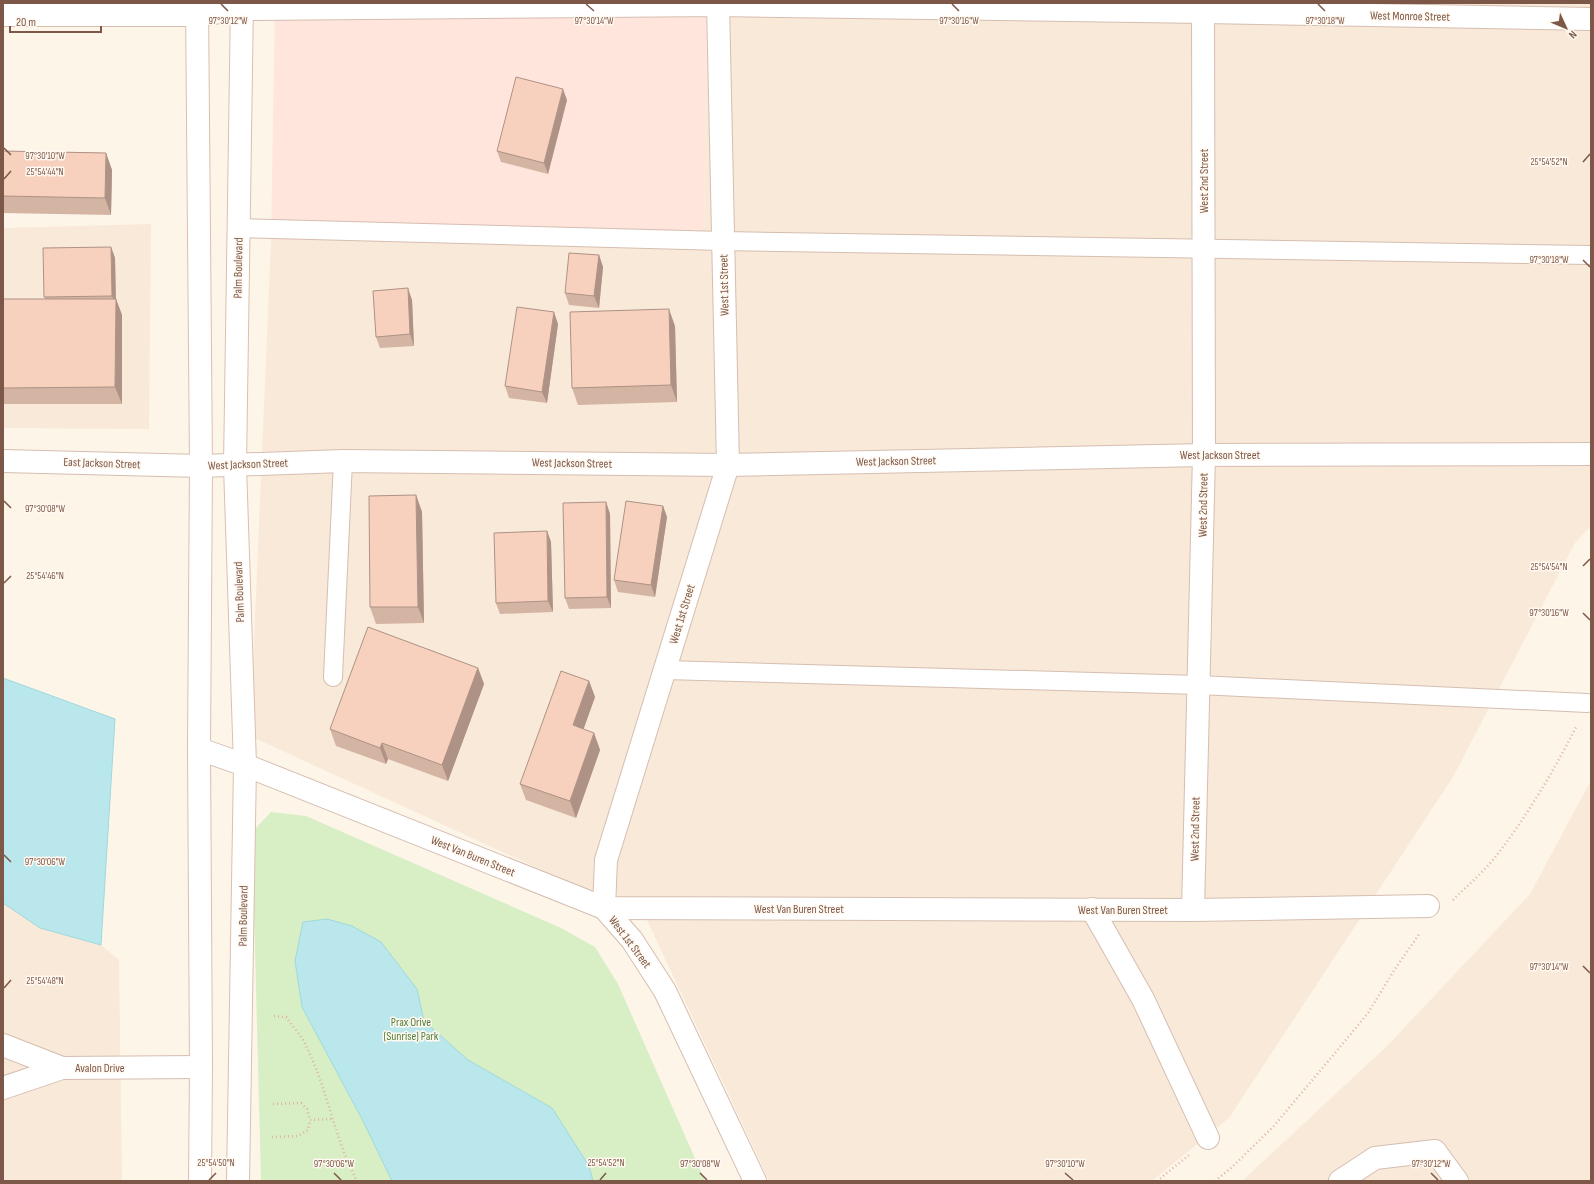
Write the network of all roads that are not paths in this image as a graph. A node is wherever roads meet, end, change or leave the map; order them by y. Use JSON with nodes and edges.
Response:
{"nodes":[{"id":1,"x":718,"y":4,"type":"edge"},
{"id":2,"x":242,"y":6,"type":"edge"},
{"id":3,"x":1204,"y":7,"type":"edge"},
{"id":4,"x":197,"y":9,"type":"edge"},
{"id":5,"x":3,"y":14,"type":"edge"},
{"id":6,"x":1591,"y":19,"type":"edge"},
{"id":7,"x":238,"y":228,"type":"junction"},
{"id":8,"x":723,"y":241,"type":"junction"},
{"id":9,"x":1204,"y":248,"type":"junction"},
{"id":10,"x":1591,"y":254,"type":"edge"},
{"id":11,"x":1591,"y":454,"type":"edge"},
{"id":12,"x":1204,"y":455,"type":"junction"},
{"id":13,"x":3,"y":461,"type":"edge"},
{"id":14,"x":343,"y":461,"type":"junction"},
{"id":15,"x":728,"y":465,"type":"junction"},
{"id":16,"x":201,"y":466,"type":"junction"},
{"id":17,"x":235,"y":466,"type":"junction"},
{"id":18,"x":665,"y":670,"type":"junction"},
{"id":19,"x":333,"y":677,"type":"dead end"},
{"id":20,"x":1199,"y":685,"type":"junction"},
{"id":21,"x":1587,"y":703,"type":"road end"},
{"id":22,"x":199,"y":749,"type":"junction"},
{"id":23,"x":245,"y":765,"type":"junction"},
{"id":24,"x":1428,"y":906,"type":"dead end"},
{"id":25,"x":604,"y":908,"type":"junction"},
{"id":26,"x":1092,"y":909,"type":"junction"},
{"id":27,"x":1193,"y":910,"type":"junction"},
{"id":28,"x":3,"y":1046,"type":"edge"},
{"id":29,"x":201,"y":1067,"type":"junction"},
{"id":30,"x":62,"y":1068,"type":"junction"},
{"id":31,"x":3,"y":1088,"type":"edge"},
{"id":32,"x":1208,"y":1138,"type":"road end"},
{"id":33,"x":200,"y":1181,"type":"edge"},
{"id":34,"x":238,"y":1181,"type":"edge"},
{"id":35,"x":755,"y":1181,"type":"edge"},
{"id":36,"x":1340,"y":1181,"type":"edge"},
{"id":37,"x":1457,"y":1181,"type":"edge"}],
"edges":[{"from":1,"to":2,"type":"street","name":"West Monroe Street"},
{"from":1,"to":3,"type":"street","name":"West Monroe Street"},
{"from":1,"to":8,"type":"street","name":"West 1st Street"},
{"from":2,"to":4,"type":"street","name":"West Monroe Street"},
{"from":2,"to":7,"type":"street","name":"Palm Boulevard"},
{"from":3,"to":6,"type":"street","name":"West Monroe Street"},
{"from":3,"to":9,"type":"street","name":"West 2nd Street"},
{"from":4,"to":5,"type":"street","name":"West Monroe Street"},
{"from":4,"to":16,"type":"street"},
{"from":7,"to":8,"type":"lane"},
{"from":7,"to":17,"type":"street","name":"Palm Boulevard"},
{"from":8,"to":9,"type":"lane"},
{"from":8,"to":15,"type":"street","name":"West 1st Street"},
{"from":9,"to":10,"type":"lane"},
{"from":9,"to":12,"type":"street","name":"West 2nd Street"},
{"from":11,"to":12,"type":"street","name":"West Jackson Street"},
{"from":12,"to":15,"type":"street","name":"West Jackson Street"},
{"from":12,"to":20,"type":"street","name":"West 2nd Street"},
{"from":13,"to":16,"type":"street","name":"East Jackson Street"},
{"from":14,"to":15,"type":"street","name":"West Jackson Street"},
{"from":14,"to":17,"type":"street","name":"West Jackson Street"},
{"from":14,"to":19,"type":"lane"},
{"from":15,"to":18,"type":"street","name":"West 1st Street"},
{"from":16,"to":17,"type":"street","name":"West Jackson Street"},
{"from":16,"to":22,"type":"street"},
{"from":17,"to":23,"type":"street","name":"Palm Boulevard"},
{"from":18,"to":20,"type":"lane"},
{"from":18,"to":25,"type":"street","name":"West 1st Street"},
{"from":20,"to":21,"type":"lane"},
{"from":20,"to":27,"type":"street","name":"West 2nd Street"},
{"from":22,"to":23,"type":"street","name":"West Van Buren Street"},
{"from":22,"to":29,"type":"street"},
{"from":23,"to":25,"type":"street","name":"West Van Buren Street"},
{"from":23,"to":34,"type":"street","name":"Palm Boulevard"},
{"from":24,"to":27,"type":"street","name":"West Van Buren Street"},
{"from":25,"to":26,"type":"street","name":"West Van Buren Street"},
{"from":25,"to":35,"type":"street","name":"West 1st Street"},
{"from":26,"to":27,"type":"street","name":"West Van Buren Street"},
{"from":26,"to":32,"type":"street"},
{"from":28,"to":30,"type":"street"},
{"from":29,"to":30,"type":"street","name":"Avalon Drive"},
{"from":29,"to":33,"type":"street"},
{"from":30,"to":31,"type":"street","name":"Avalon Drive"},
{"from":36,"to":37,"type":"street"}]}
